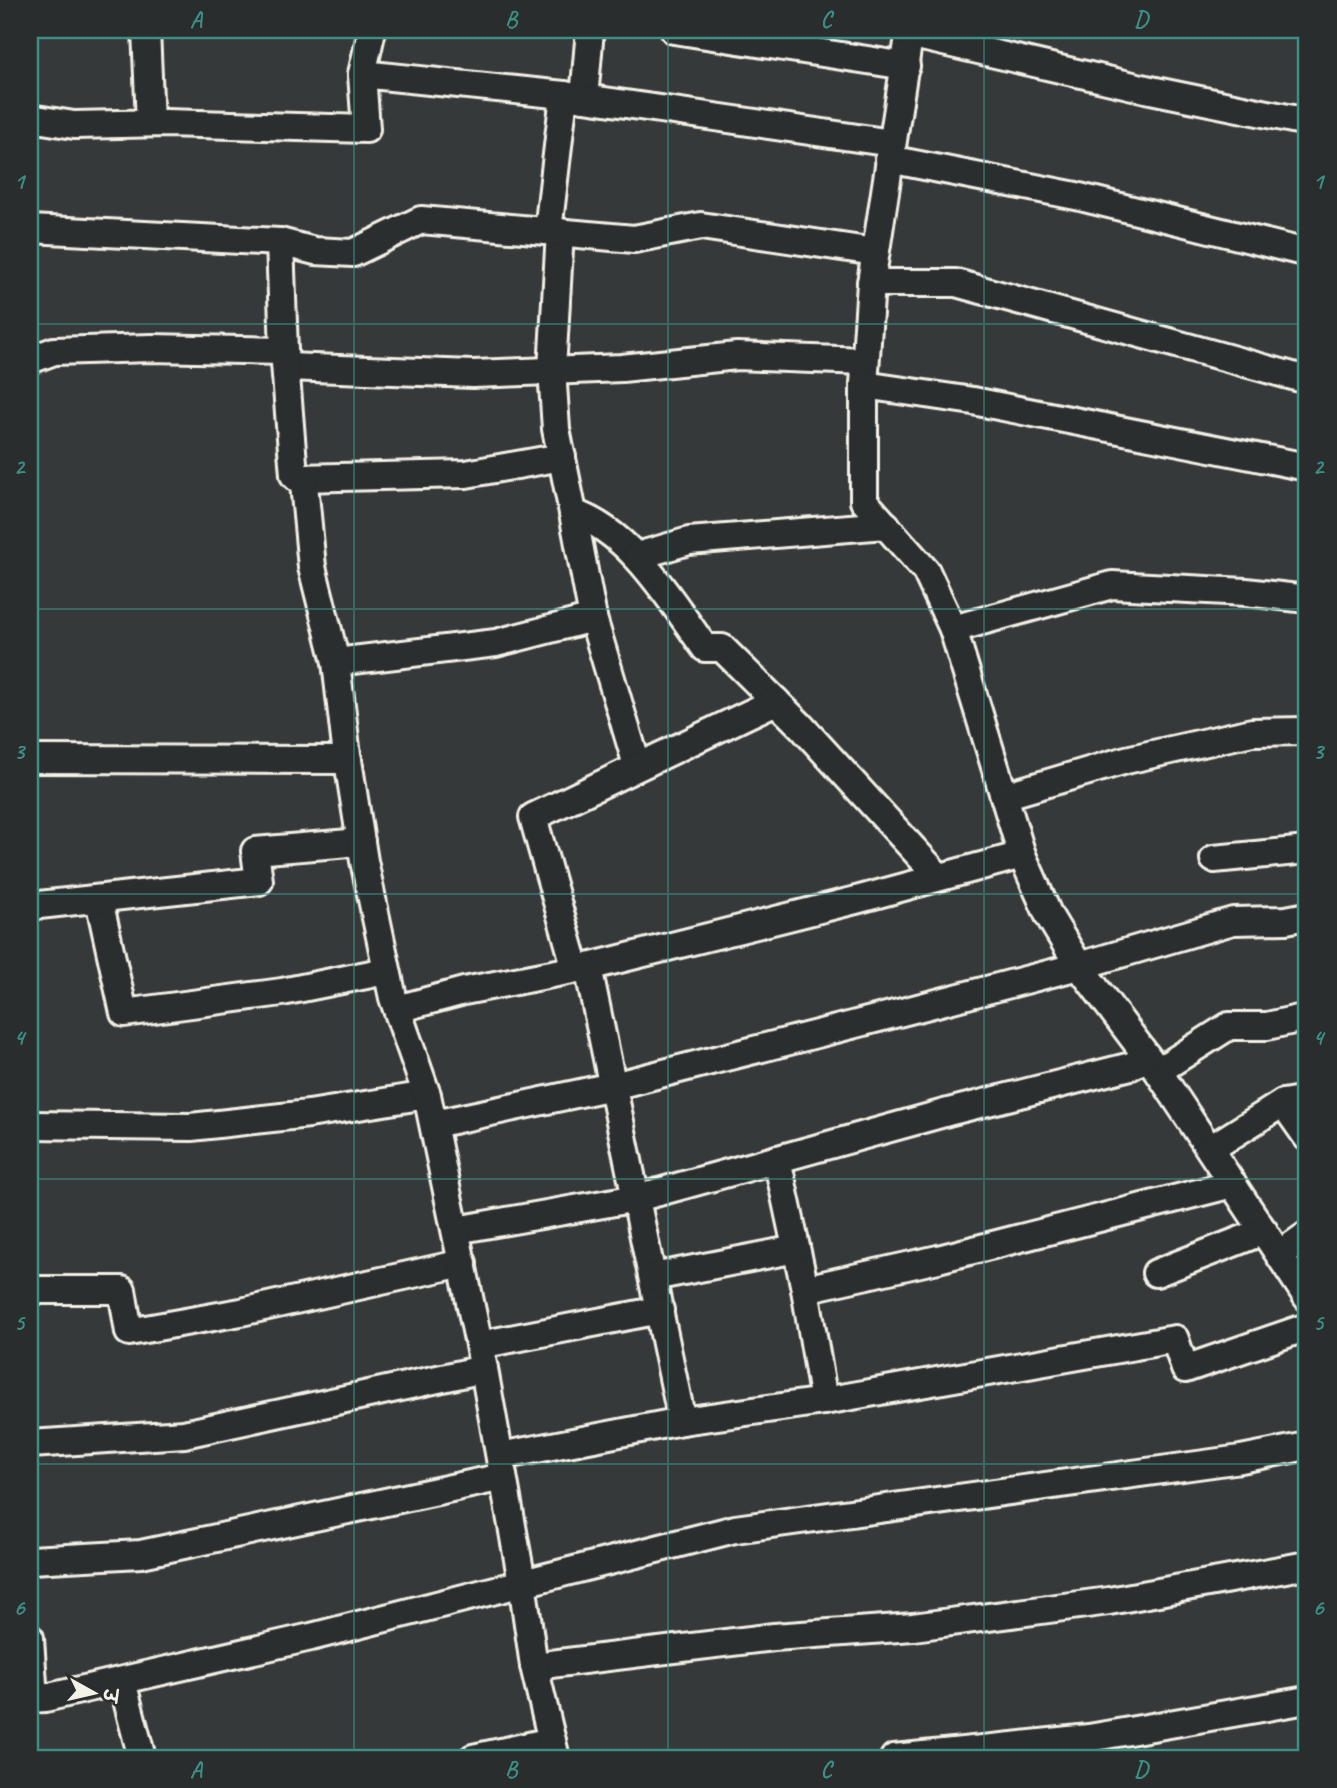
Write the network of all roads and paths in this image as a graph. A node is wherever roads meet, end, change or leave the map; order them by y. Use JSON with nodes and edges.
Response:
{"nodes":[{"id":1,"x":146,"y":30,"type":"edge"},
{"id":2,"x":372,"y":30,"type":"edge"},
{"id":3,"x":590,"y":30,"type":"edge"},
{"id":4,"x":674,"y":30,"type":"edge"},
{"id":5,"x":910,"y":32,"type":"edge"},
{"id":6,"x":906,"y":66,"type":"junction"},
{"id":7,"x":362,"y":74,"type":"junction"},
{"id":8,"x":574,"y":96,"type":"junction"},
{"id":9,"x":30,"y":118,"type":"edge"},
{"id":10,"x":1307,"y":122,"type":"edge"},
{"id":11,"x":150,"y":123,"type":"junction"},
{"id":12,"x":890,"y":151,"type":"junction"},
{"id":13,"x":30,"y":229,"type":"edge"},
{"id":14,"x":554,"y":232,"type":"junction"},
{"id":15,"x":280,"y":242,"type":"junction"},
{"id":16,"x":875,"y":252,"type":"junction"},
{"id":17,"x":1307,"y":253,"type":"edge"},
{"id":18,"x":871,"y":283,"type":"junction"},
{"id":19,"x":285,"y":359,"type":"junction"},
{"id":20,"x":30,"y":360,"type":"edge"},
{"id":21,"x":552,"y":370,"type":"junction"},
{"id":22,"x":865,"y":373,"type":"junction"},
{"id":23,"x":1307,"y":380,"type":"edge"},
{"id":24,"x":562,"y":457,"type":"junction"},
{"id":25,"x":1307,"y":467,"type":"edge"},
{"id":26,"x":298,"y":478,"type":"junction"},
{"id":27,"x":573,"y":513,"type":"junction"},
{"id":28,"x":886,"y":525,"type":"junction"},
{"id":29,"x":637,"y":556,"type":"junction"},
{"id":30,"x":1307,"y":600,"type":"edge"},
{"id":31,"x":593,"y":618,"type":"junction"},
{"id":32,"x":953,"y":629,"type":"junction"},
{"id":33,"x":336,"y":662,"type":"junction"},
{"id":34,"x":776,"y":701,"type":"junction"},
{"id":35,"x":1307,"y":731,"type":"edge"},
{"id":36,"x":30,"y":759,"type":"edge"},
{"id":37,"x":348,"y":760,"type":"junction"},
{"id":38,"x":637,"y":765,"type":"junction"},
{"id":39,"x":1004,"y":796,"type":"junction"},
{"id":40,"x":361,"y":842,"type":"junction"},
{"id":41,"x":1307,"y":850,"type":"edge"},
{"id":42,"x":1021,"y":855,"type":"junction"},
{"id":43,"x":1214,"y":859,"type":"dead end"},
{"id":44,"x":939,"y":877,"type":"junction"},
{"id":45,"x":99,"y":900,"type":"junction"},
{"id":46,"x":30,"y":906,"type":"edge"},
{"id":47,"x":1307,"y":916,"type":"edge"},
{"id":48,"x":1079,"y":966,"type":"junction"},
{"id":49,"x":582,"y":968,"type":"junction"},
{"id":50,"x":386,"y":971,"type":"junction"},
{"id":51,"x":397,"y":1009,"type":"junction"},
{"id":52,"x":1307,"y":1017,"type":"edge"},
{"id":53,"x":1152,"y":1064,"type":"junction"},
{"id":54,"x":613,"y":1086,"type":"junction"},
{"id":55,"x":428,"y":1095,"type":"junction"},
{"id":56,"x":1295,"y":1101,"type":"edge"},
{"id":57,"x":434,"y":1124,"type":"junction"},
{"id":58,"x":30,"y":1125,"type":"edge"},
{"id":59,"x":1307,"y":1137,"type":"edge"},
{"id":60,"x":1210,"y":1149,"type":"junction"},
{"id":61,"x":777,"y":1159,"type":"junction"},
{"id":62,"x":1233,"y":1184,"type":"junction"},
{"id":63,"x":637,"y":1198,"type":"junction"},
{"id":64,"x":456,"y":1230,"type":"junction"},
{"id":65,"x":1264,"y":1231,"type":"junction"},
{"id":66,"x":1307,"y":1235,"type":"edge"},
{"id":67,"x":796,"y":1249,"type":"junction"},
{"id":68,"x":1280,"y":1255,"type":"junction"},
{"id":69,"x":463,"y":1263,"type":"junction"},
{"id":70,"x":1156,"y":1273,"type":"dead end"},
{"id":71,"x":653,"y":1277,"type":"junction"},
{"id":72,"x":805,"y":1289,"type":"junction"},
{"id":73,"x":30,"y":1290,"type":"edge"},
{"id":74,"x":1307,"y":1297,"type":"edge"},
{"id":75,"x":660,"y":1310,"type":"junction"},
{"id":76,"x":1307,"y":1327,"type":"edge"},
{"id":77,"x":482,"y":1357,"type":"junction"},
{"id":78,"x":824,"y":1401,"type":"junction"},
{"id":79,"x":682,"y":1421,"type":"junction"},
{"id":80,"x":30,"y":1444,"type":"edge"},
{"id":81,"x":1307,"y":1446,"type":"edge"},
{"id":82,"x":502,"y":1466,"type":"junction"},
{"id":83,"x":30,"y":1560,"type":"edge"},
{"id":84,"x":1307,"y":1565,"type":"edge"},
{"id":85,"x":522,"y":1582,"type":"junction"},
{"id":86,"x":30,"y":1638,"type":"edge"},
{"id":87,"x":534,"y":1666,"type":"junction"},
{"id":88,"x":122,"y":1681,"type":"junction"},
{"id":89,"x":32,"y":1699,"type":"edge"},
{"id":90,"x":1307,"y":1700,"type":"edge"},
{"id":91,"x":554,"y":1750,"type":"edge"},
{"id":92,"x":142,"y":1758,"type":"edge"},
{"id":93,"x":473,"y":1758,"type":"edge"},
{"id":94,"x":894,"y":1758,"type":"edge"}],
"edges":[{"from":1,"to":11,"type":"street"},
{"from":2,"to":7,"type":"street"},
{"from":3,"to":8,"type":"street"},
{"from":4,"to":6,"type":"street"},
{"from":5,"to":6,"type":"street"},
{"from":5,"to":10,"type":"street"},
{"from":6,"to":12,"type":"street"},
{"from":7,"to":8,"type":"street"},
{"from":7,"to":11,"type":"street"},
{"from":8,"to":12,"type":"street"},
{"from":8,"to":14,"type":"street"},
{"from":9,"to":11,"type":"street"},
{"from":12,"to":16,"type":"street"},
{"from":12,"to":17,"type":"street"},
{"from":13,"to":15,"type":"street"},
{"from":14,"to":15,"type":"street"},
{"from":14,"to":16,"type":"street"},
{"from":14,"to":21,"type":"street"},
{"from":15,"to":19,"type":"street"},
{"from":16,"to":18,"type":"street"},
{"from":18,"to":22,"type":"street"},
{"from":18,"to":23,"type":"street"},
{"from":19,"to":20,"type":"street"},
{"from":19,"to":21,"type":"street"},
{"from":19,"to":26,"type":"street"},
{"from":21,"to":22,"type":"street"},
{"from":21,"to":24,"type":"street"},
{"from":22,"to":25,"type":"street"},
{"from":22,"to":28,"type":"street"},
{"from":24,"to":26,"type":"street"},
{"from":24,"to":27,"type":"street"},
{"from":26,"to":33,"type":"street"},
{"from":27,"to":29,"type":"street"},
{"from":27,"to":31,"type":"street"},
{"from":28,"to":29,"type":"street"},
{"from":28,"to":32,"type":"street"},
{"from":29,"to":34,"type":"street"},
{"from":30,"to":32,"type":"street"},
{"from":31,"to":33,"type":"street"},
{"from":31,"to":38,"type":"street"},
{"from":32,"to":39,"type":"street"},
{"from":33,"to":37,"type":"street"},
{"from":34,"to":38,"type":"street"},
{"from":34,"to":44,"type":"street"},
{"from":35,"to":39,"type":"street"},
{"from":36,"to":37,"type":"street"},
{"from":37,"to":40,"type":"street"},
{"from":38,"to":49,"type":"street"},
{"from":39,"to":42,"type":"street"},
{"from":40,"to":45,"type":"street"},
{"from":40,"to":50,"type":"street"},
{"from":41,"to":43,"type":"street"},
{"from":42,"to":44,"type":"street"},
{"from":42,"to":48,"type":"street"},
{"from":44,"to":49,"type":"street"},
{"from":45,"to":46,"type":"street"},
{"from":45,"to":50,"type":"street"},
{"from":47,"to":48,"type":"street"},
{"from":48,"to":53,"type":"street"},
{"from":48,"to":54,"type":"street"},
{"from":49,"to":51,"type":"street"},
{"from":49,"to":54,"type":"street"},
{"from":50,"to":51,"type":"street"},
{"from":51,"to":55,"type":"street"},
{"from":52,"to":53,"type":"street"},
{"from":53,"to":60,"type":"street"},
{"from":53,"to":61,"type":"street"},
{"from":54,"to":57,"type":"street"},
{"from":54,"to":63,"type":"street"},
{"from":55,"to":57,"type":"street"},
{"from":55,"to":58,"type":"street"},
{"from":56,"to":59,"type":"street"},
{"from":56,"to":60,"type":"street"},
{"from":57,"to":64,"type":"street"},
{"from":60,"to":62,"type":"street"},
{"from":61,"to":63,"type":"street"},
{"from":61,"to":67,"type":"street"},
{"from":62,"to":65,"type":"street"},
{"from":62,"to":72,"type":"street"},
{"from":63,"to":64,"type":"street"},
{"from":63,"to":71,"type":"street"},
{"from":64,"to":69,"type":"street"},
{"from":65,"to":68,"type":"street"},
{"from":65,"to":70,"type":"street"},
{"from":66,"to":68,"type":"street"},
{"from":67,"to":71,"type":"street"},
{"from":67,"to":72,"type":"street"},
{"from":68,"to":74,"type":"street"},
{"from":69,"to":73,"type":"street"},
{"from":69,"to":77,"type":"street"},
{"from":71,"to":75,"type":"street"},
{"from":72,"to":78,"type":"street"},
{"from":75,"to":77,"type":"street"},
{"from":75,"to":79,"type":"street"},
{"from":76,"to":78,"type":"street"},
{"from":77,"to":80,"type":"street"},
{"from":77,"to":82,"type":"street"},
{"from":78,"to":79,"type":"street"},
{"from":79,"to":82,"type":"street"},
{"from":81,"to":85,"type":"street"},
{"from":82,"to":83,"type":"street"},
{"from":82,"to":85,"type":"street"},
{"from":84,"to":87,"type":"street"},
{"from":85,"to":87,"type":"street"},
{"from":85,"to":88,"type":"street"},
{"from":86,"to":89,"type":"street"},
{"from":87,"to":91,"type":"street"},
{"from":88,"to":89,"type":"street"},
{"from":88,"to":92,"type":"street"},
{"from":90,"to":94,"type":"street"},
{"from":91,"to":93,"type":"street"}]}
